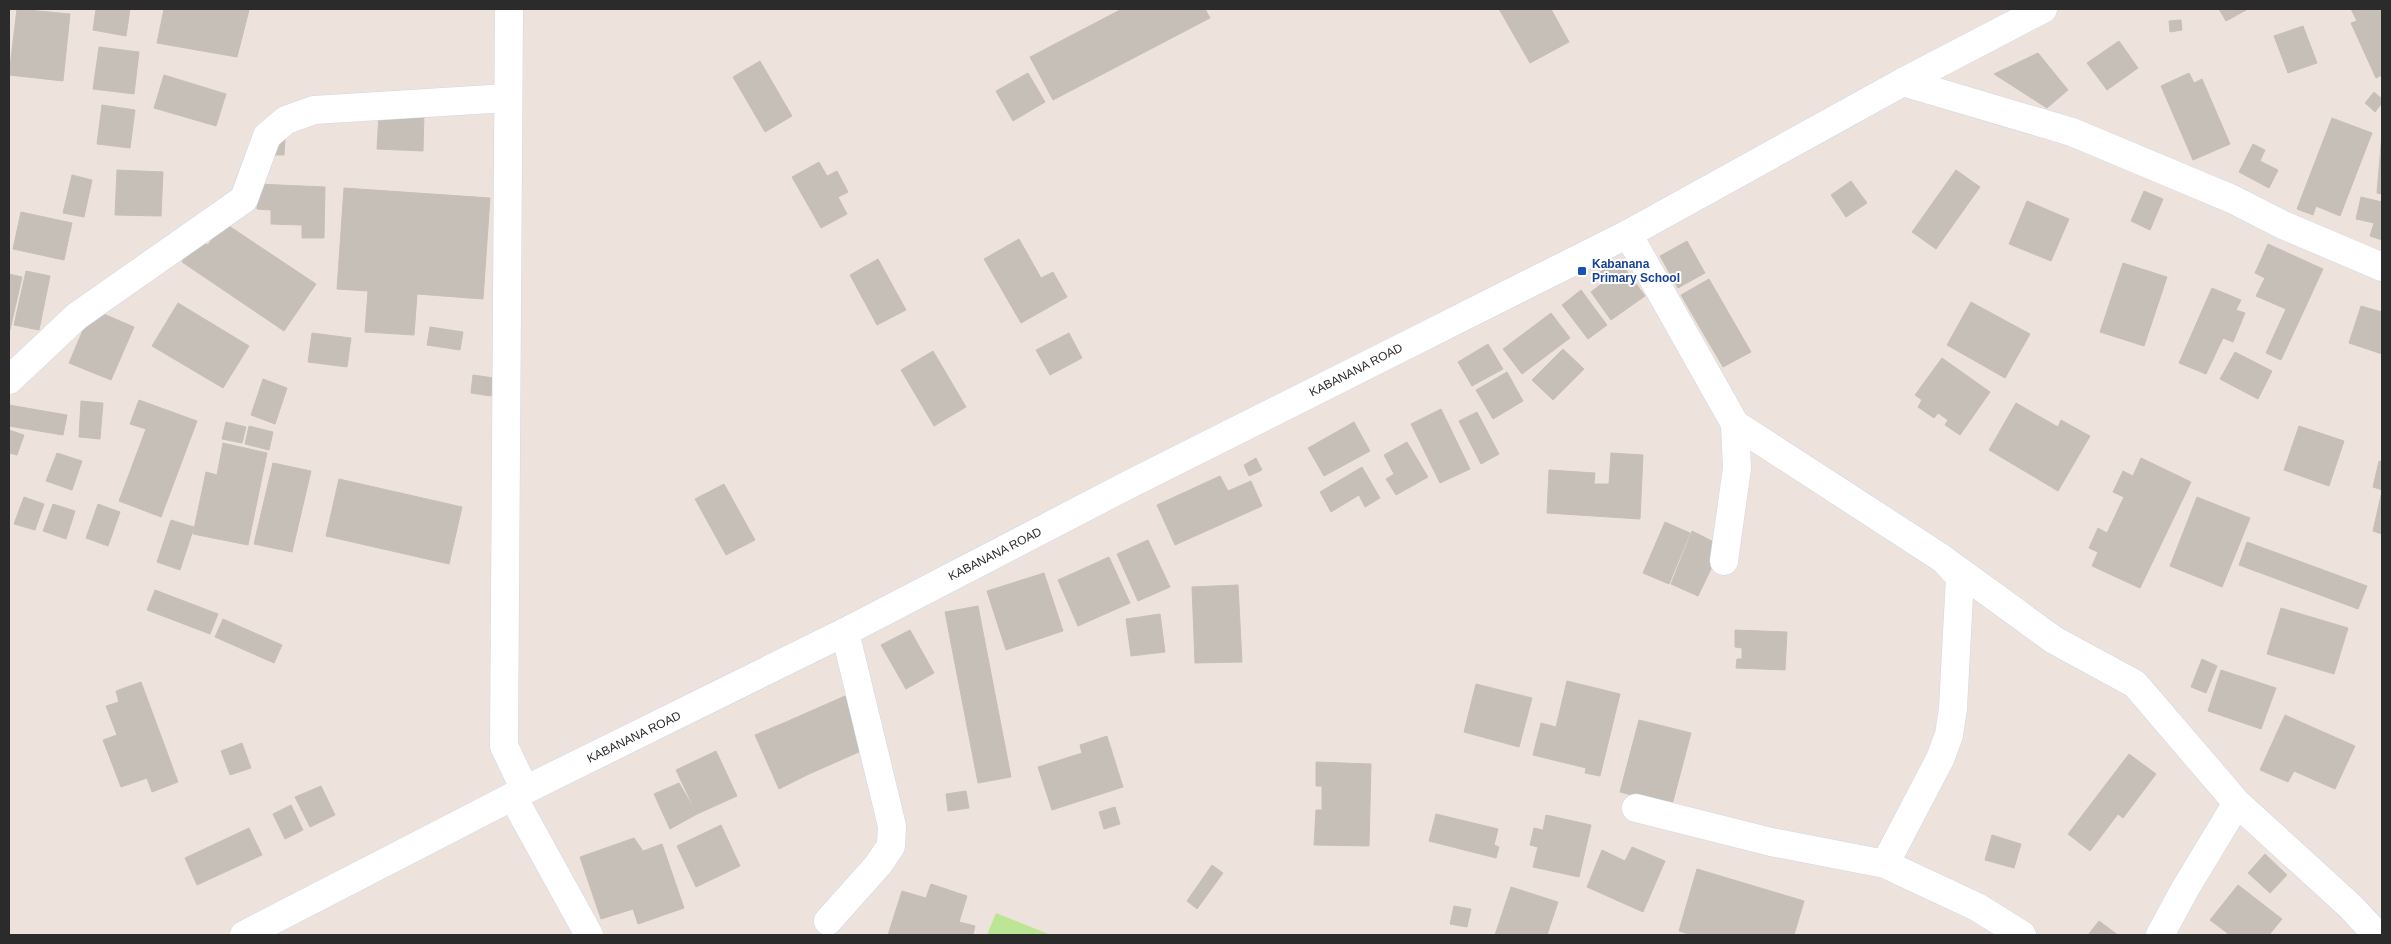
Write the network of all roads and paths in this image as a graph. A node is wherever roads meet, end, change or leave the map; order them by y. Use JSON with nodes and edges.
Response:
{"nodes":[{"id":1,"x":509,"y":9,"type":"edge"},
{"id":2,"x":2043,"y":9,"type":"edge"},
{"id":3,"x":1903,"y":82,"type":"junction"},
{"id":4,"x":507,"y":98,"type":"junction"},
{"id":5,"x":1628,"y":234,"type":"junction"},
{"id":6,"x":2382,"y":267,"type":"edge"},
{"id":7,"x":9,"y":380,"type":"edge"},
{"id":8,"x":1735,"y":424,"type":"junction"},
{"id":9,"x":1940,"y":557,"type":"junction"},
{"id":10,"x":1724,"y":561,"type":"dead end"},
{"id":11,"x":845,"y":632,"type":"junction"},
{"id":12,"x":519,"y":794,"type":"junction"},
{"id":13,"x":2237,"y":803,"type":"junction"},
{"id":14,"x":1636,"y":808,"type":"dead end"},
{"id":15,"x":1885,"y":864,"type":"junction"},
{"id":16,"x":828,"y":921,"type":"dead end"},
{"id":17,"x":244,"y":935,"type":"edge"},
{"id":18,"x":589,"y":935,"type":"edge"},
{"id":19,"x":2022,"y":935,"type":"edge"},
{"id":20,"x":2160,"y":935,"type":"edge"},
{"id":21,"x":2377,"y":935,"type":"edge"}],
"edges":[{"from":1,"to":4,"type":"street"},
{"from":2,"to":3,"type":"street","name":"KABANANA ROAD"},
{"from":3,"to":5,"type":"street","name":"KABANANA ROAD"},
{"from":3,"to":6,"type":"street"},
{"from":4,"to":7,"type":"street"},
{"from":4,"to":12,"type":"street"},
{"from":5,"to":8,"type":"street"},
{"from":5,"to":11,"type":"street","name":"KABANANA ROAD"},
{"from":8,"to":9,"type":"street"},
{"from":8,"to":10,"type":"street"},
{"from":9,"to":13,"type":"street"},
{"from":9,"to":15,"type":"street"},
{"from":11,"to":12,"type":"street","name":"KABANANA ROAD"},
{"from":11,"to":16,"type":"street"},
{"from":12,"to":17,"type":"street","name":"KABANANA ROAD"},
{"from":12,"to":18,"type":"street"},
{"from":13,"to":20,"type":"street"},
{"from":13,"to":21,"type":"street"},
{"from":14,"to":15,"type":"street"},
{"from":15,"to":19,"type":"street"}]}
